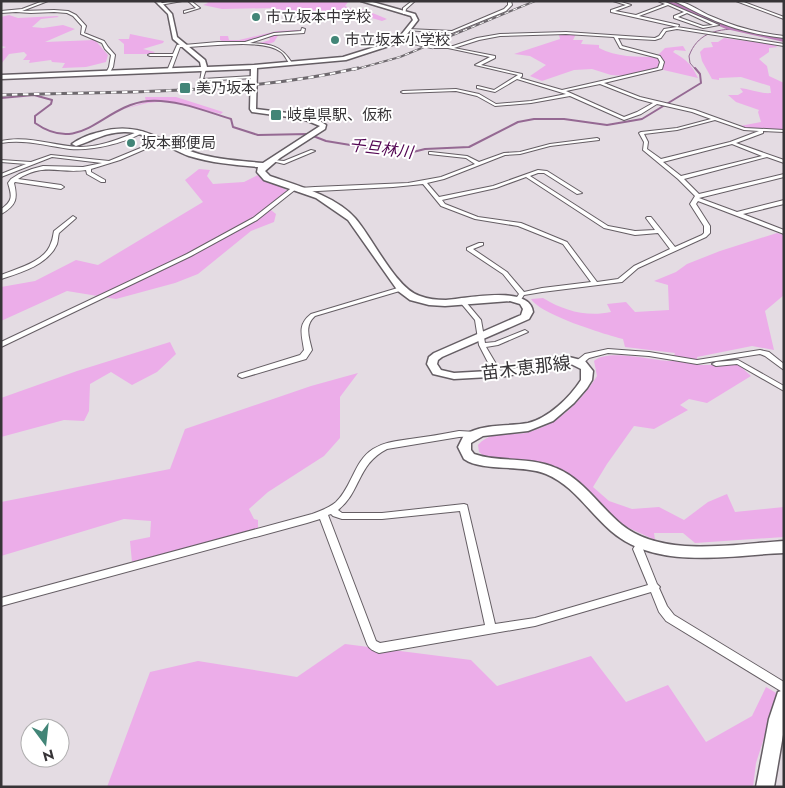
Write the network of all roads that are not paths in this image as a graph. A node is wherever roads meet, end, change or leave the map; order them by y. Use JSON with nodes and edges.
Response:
{"nodes":[{"id":1,"x":47,"y":1,"type":"edge"},
{"id":2,"x":181,"y":1,"type":"edge"},
{"id":3,"x":189,"y":1,"type":"edge"},
{"id":4,"x":363,"y":1,"type":"edge"},
{"id":5,"x":414,"y":1,"type":"edge"},
{"id":6,"x":509,"y":1,"type":"edge"},
{"id":7,"x":614,"y":1,"type":"edge"},
{"id":8,"x":637,"y":1,"type":"edge"},
{"id":9,"x":659,"y":1,"type":"edge"},
{"id":10,"x":675,"y":1,"type":"edge"},
{"id":11,"x":737,"y":1,"type":"edge"},
{"id":12,"x":159,"y":2,"type":"edge"},
{"id":13,"x":668,"y":4,"type":"junction"},
{"id":14,"x":629,"y":5,"type":"junction"},
{"id":15,"x":17,"y":11,"type":"junction"},
{"id":16,"x":1,"y":12,"type":"edge"},
{"id":17,"x":185,"y":12,"type":"dead end"},
{"id":18,"x":687,"y":12,"type":"junction"},
{"id":19,"x":404,"y":13,"type":"junction"},
{"id":20,"x":637,"y":16,"type":"junction"},
{"id":21,"x":784,"y":18,"type":"edge"},
{"id":22,"x":303,"y":29,"type":"dead end"},
{"id":23,"x":684,"y":29,"type":"junction"},
{"id":24,"x":408,"y":30,"type":"junction"},
{"id":25,"x":615,"y":36,"type":"junction"},
{"id":26,"x":784,"y":37,"type":"edge"},
{"id":27,"x":399,"y":41,"type":"junction"},
{"id":28,"x":245,"y":44,"type":"junction"},
{"id":29,"x":183,"y":45,"type":"junction"},
{"id":30,"x":784,"y":45,"type":"edge"},
{"id":31,"x":446,"y":47,"type":"junction"},
{"id":32,"x":150,"y":55,"type":"dead end"},
{"id":33,"x":174,"y":55,"type":"junction"},
{"id":34,"x":290,"y":63,"type":"junction"},
{"id":35,"x":254,"y":67,"type":"junction"},
{"id":36,"x":204,"y":69,"type":"junction"},
{"id":37,"x":169,"y":70,"type":"junction"},
{"id":38,"x":108,"y":73,"type":"junction"},
{"id":39,"x":1,"y":77,"type":"edge"},
{"id":40,"x":253,"y":77,"type":"junction"},
{"id":41,"x":517,"y":78,"type":"junction"},
{"id":42,"x":599,"y":82,"type":"junction"},
{"id":43,"x":478,"y":87,"type":"dead end"},
{"id":44,"x":562,"y":91,"type":"junction"},
{"id":45,"x":403,"y":92,"type":"dead end"},
{"id":46,"x":570,"y":95,"type":"junction"},
{"id":47,"x":657,"y":103,"type":"junction"},
{"id":48,"x":715,"y":119,"type":"junction"},
{"id":49,"x":764,"y":130,"type":"junction"},
{"id":50,"x":784,"y":131,"type":"edge"},
{"id":51,"x":142,"y":132,"type":"junction"},
{"id":52,"x":597,"y":139,"type":"dead end"},
{"id":53,"x":162,"y":141,"type":"junction"},
{"id":54,"x":1,"y":142,"type":"edge"},
{"id":55,"x":732,"y":143,"type":"junction"},
{"id":56,"x":76,"y":144,"type":"dead end"},
{"id":57,"x":313,"y":151,"type":"dead end"},
{"id":58,"x":431,"y":153,"type":"dead end"},
{"id":59,"x":766,"y":156,"type":"junction"},
{"id":60,"x":1,"y":161,"type":"edge"},
{"id":61,"x":660,"y":161,"type":"junction"},
{"id":62,"x":109,"y":162,"type":"junction"},
{"id":63,"x":784,"y":162,"type":"edge"},
{"id":64,"x":34,"y":163,"type":"junction"},
{"id":65,"x":270,"y":163,"type":"junction"},
{"id":66,"x":477,"y":163,"type":"junction"},
{"id":67,"x":88,"y":168,"type":"junction"},
{"id":68,"x":526,"y":175,"type":"junction"},
{"id":69,"x":784,"y":175,"type":"edge"},
{"id":70,"x":1,"y":176,"type":"edge"},
{"id":71,"x":680,"y":178,"type":"junction"},
{"id":72,"x":13,"y":180,"type":"junction"},
{"id":73,"x":103,"y":181,"type":"dead end"},
{"id":74,"x":424,"y":182,"type":"junction"},
{"id":75,"x":61,"y":187,"type":"dead end"},
{"id":76,"x":297,"y":189,"type":"junction"},
{"id":77,"x":579,"y":193,"type":"dead end"},
{"id":78,"x":697,"y":197,"type":"junction"},
{"id":79,"x":438,"y":198,"type":"junction"},
{"id":80,"x":784,"y":202,"type":"edge"},
{"id":81,"x":1,"y":212,"type":"edge"},
{"id":82,"x":737,"y":214,"type":"junction"},
{"id":83,"x":73,"y":218,"type":"dead end"},
{"id":84,"x":649,"y":218,"type":"dead end"},
{"id":85,"x":658,"y":230,"type":"junction"},
{"id":86,"x":784,"y":232,"type":"edge"},
{"id":87,"x":481,"y":244,"type":"dead end"},
{"id":88,"x":674,"y":250,"type":"junction"},
{"id":89,"x":1,"y":277,"type":"edge"},
{"id":90,"x":595,"y":283,"type":"junction"},
{"id":91,"x":401,"y":289,"type":"junction"},
{"id":92,"x":520,"y":297,"type":"junction"},
{"id":93,"x":463,"y":302,"type":"junction"},
{"id":94,"x":524,"y":332,"type":"dead end"},
{"id":95,"x":481,"y":341,"type":"junction"},
{"id":96,"x":1,"y":345,"type":"edge"},
{"id":97,"x":578,"y":362,"type":"junction"},
{"id":98,"x":697,"y":362,"type":"junction"},
{"id":99,"x":784,"y":368,"type":"edge"},
{"id":100,"x":498,"y":374,"type":"junction"},
{"id":101,"x":242,"y":376,"type":"dead end"},
{"id":102,"x":782,"y":388,"type":"edge"},
{"id":103,"x":784,"y":394,"type":"edge"},
{"id":104,"x":473,"y":434,"type":"junction"},
{"id":105,"x":328,"y":511,"type":"junction"},
{"id":106,"x":641,"y":544,"type":"junction"},
{"id":107,"x":784,"y":547,"type":"edge"},
{"id":108,"x":655,"y":587,"type":"junction"},
{"id":109,"x":1,"y":602,"type":"edge"},
{"id":110,"x":492,"y":629,"type":"junction"},
{"id":111,"x":784,"y":688,"type":"edge"},
{"id":112,"x":784,"y":698,"type":"edge"},
{"id":113,"x":780,"y":719,"type":"edge"},
{"id":114,"x":765,"y":787,"type":"edge"}],
"edges":[{"from":1,"to":15,"type":"street"},
{"from":2,"to":12,"type":"street"},
{"from":3,"to":17,"type":"street"},
{"from":4,"to":19,"type":"main road"},
{"from":5,"to":19,"type":"street"},
{"from":6,"to":24,"type":"street"},
{"from":7,"to":14,"type":"street"},
{"from":8,"to":14,"type":"street"},
{"from":9,"to":13,"type":"street"},
{"from":10,"to":26,"type":"street"},
{"from":11,"to":21,"type":"street"},
{"from":12,"to":29,"type":"main road"},
{"from":13,"to":18,"type":"street"},
{"from":13,"to":20,"type":"street"},
{"from":14,"to":20,"type":"street"},
{"from":15,"to":16,"type":"street"},
{"from":15,"to":38,"type":"street"},
{"from":18,"to":18,"type":"street"},
{"from":19,"to":24,"type":"main road"},
{"from":20,"to":23,"type":"street"},
{"from":22,"to":28,"type":"street"},
{"from":23,"to":25,"type":"street"},
{"from":23,"to":30,"type":"street"},
{"from":24,"to":27,"type":"main road"},
{"from":25,"to":31,"type":"street"},
{"from":25,"to":42,"type":"street"},
{"from":27,"to":31,"type":"street","bridge":true},
{"from":27,"to":34,"type":"main road"},
{"from":28,"to":29,"type":"street"},
{"from":28,"to":34,"type":"street"},
{"from":29,"to":33,"type":"street"},
{"from":29,"to":36,"type":"main road"},
{"from":31,"to":41,"type":"street"},
{"from":32,"to":33,"type":"street"},
{"from":33,"to":37,"type":"street"},
{"from":34,"to":35,"type":"main road"},
{"from":35,"to":36,"type":"main road"},
{"from":35,"to":40,"type":"main road"},
{"from":36,"to":37,"type":"main road"},
{"from":36,"to":40,"type":"street"},
{"from":37,"to":38,"type":"main road"},
{"from":38,"to":39,"type":"main road"},
{"from":40,"to":65,"type":"main road"},
{"from":41,"to":43,"type":"street"},
{"from":41,"to":44,"type":"street"},
{"from":42,"to":44,"type":"street"},
{"from":42,"to":47,"type":"street"},
{"from":44,"to":46,"type":"street"},
{"from":45,"to":46,"type":"street"},
{"from":46,"to":47,"type":"street"},
{"from":47,"to":48,"type":"street"},
{"from":48,"to":49,"type":"street"},
{"from":48,"to":61,"type":"street"},
{"from":49,"to":50,"type":"street"},
{"from":49,"to":55,"type":"street"},
{"from":51,"to":53,"type":"main road"},
{"from":51,"to":54,"type":"street"},
{"from":51,"to":56,"type":"main road"},
{"from":52,"to":66,"type":"street"},
{"from":53,"to":62,"type":"street"},
{"from":53,"to":65,"type":"main road"},
{"from":55,"to":59,"type":"street"},
{"from":55,"to":61,"type":"street"},
{"from":57,"to":65,"type":"street"},
{"from":58,"to":66,"type":"street"},
{"from":59,"to":63,"type":"street"},
{"from":59,"to":71,"type":"street"},
{"from":60,"to":64,"type":"street"},
{"from":61,"to":71,"type":"street"},
{"from":62,"to":64,"type":"street"},
{"from":62,"to":67,"type":"street"},
{"from":64,"to":70,"type":"street"},
{"from":65,"to":76,"type":"main road"},
{"from":66,"to":74,"type":"street"},
{"from":67,"to":72,"type":"street"},
{"from":67,"to":73,"type":"street"},
{"from":68,"to":77,"type":"street"},
{"from":68,"to":79,"type":"street"},
{"from":68,"to":85,"type":"street"},
{"from":69,"to":78,"type":"street"},
{"from":71,"to":78,"type":"street"},
{"from":72,"to":75,"type":"street"},
{"from":72,"to":81,"type":"street"},
{"from":74,"to":76,"type":"street"},
{"from":74,"to":79,"type":"street"},
{"from":76,"to":91,"type":"main road"},
{"from":76,"to":96,"type":"street"},
{"from":78,"to":82,"type":"street"},
{"from":78,"to":88,"type":"street"},
{"from":79,"to":90,"type":"street"},
{"from":80,"to":82,"type":"street"},
{"from":82,"to":86,"type":"street"},
{"from":83,"to":89,"type":"street"},
{"from":84,"to":85,"type":"street"},
{"from":85,"to":88,"type":"street"},
{"from":87,"to":92,"type":"street"},
{"from":88,"to":90,"type":"street"},
{"from":90,"to":92,"type":"street"},
{"from":91,"to":93,"type":"main road"},
{"from":91,"to":101,"type":"street"},
{"from":92,"to":93,"type":"main road"},
{"from":92,"to":95,"type":"main road","name":"苗木恵那線"},
{"from":93,"to":95,"type":"street"},
{"from":94,"to":95,"type":"street"},
{"from":95,"to":100,"type":"street"},
{"from":95,"to":100,"type":"main road","name":"苗木恵那線"},
{"from":97,"to":98,"type":"street"},
{"from":97,"to":100,"type":"main road","name":"苗木恵那線"},
{"from":97,"to":104,"type":"main road","name":"苗木恵那線"},
{"from":98,"to":99,"type":"street"},
{"from":98,"to":102,"type":"street"},
{"from":102,"to":103,"type":"street"},
{"from":104,"to":105,"type":"street"},
{"from":104,"to":106,"type":"main road"},
{"from":105,"to":109,"type":"street"},
{"from":105,"to":110,"type":"street"},
{"from":105,"to":110,"type":"street"},
{"from":106,"to":107,"type":"main road"},
{"from":106,"to":108,"type":"street"},
{"from":108,"to":110,"type":"street"},
{"from":108,"to":111,"type":"street"},
{"from":112,"to":113,"type":"main road"},
{"from":113,"to":114,"type":"main road"}]}
